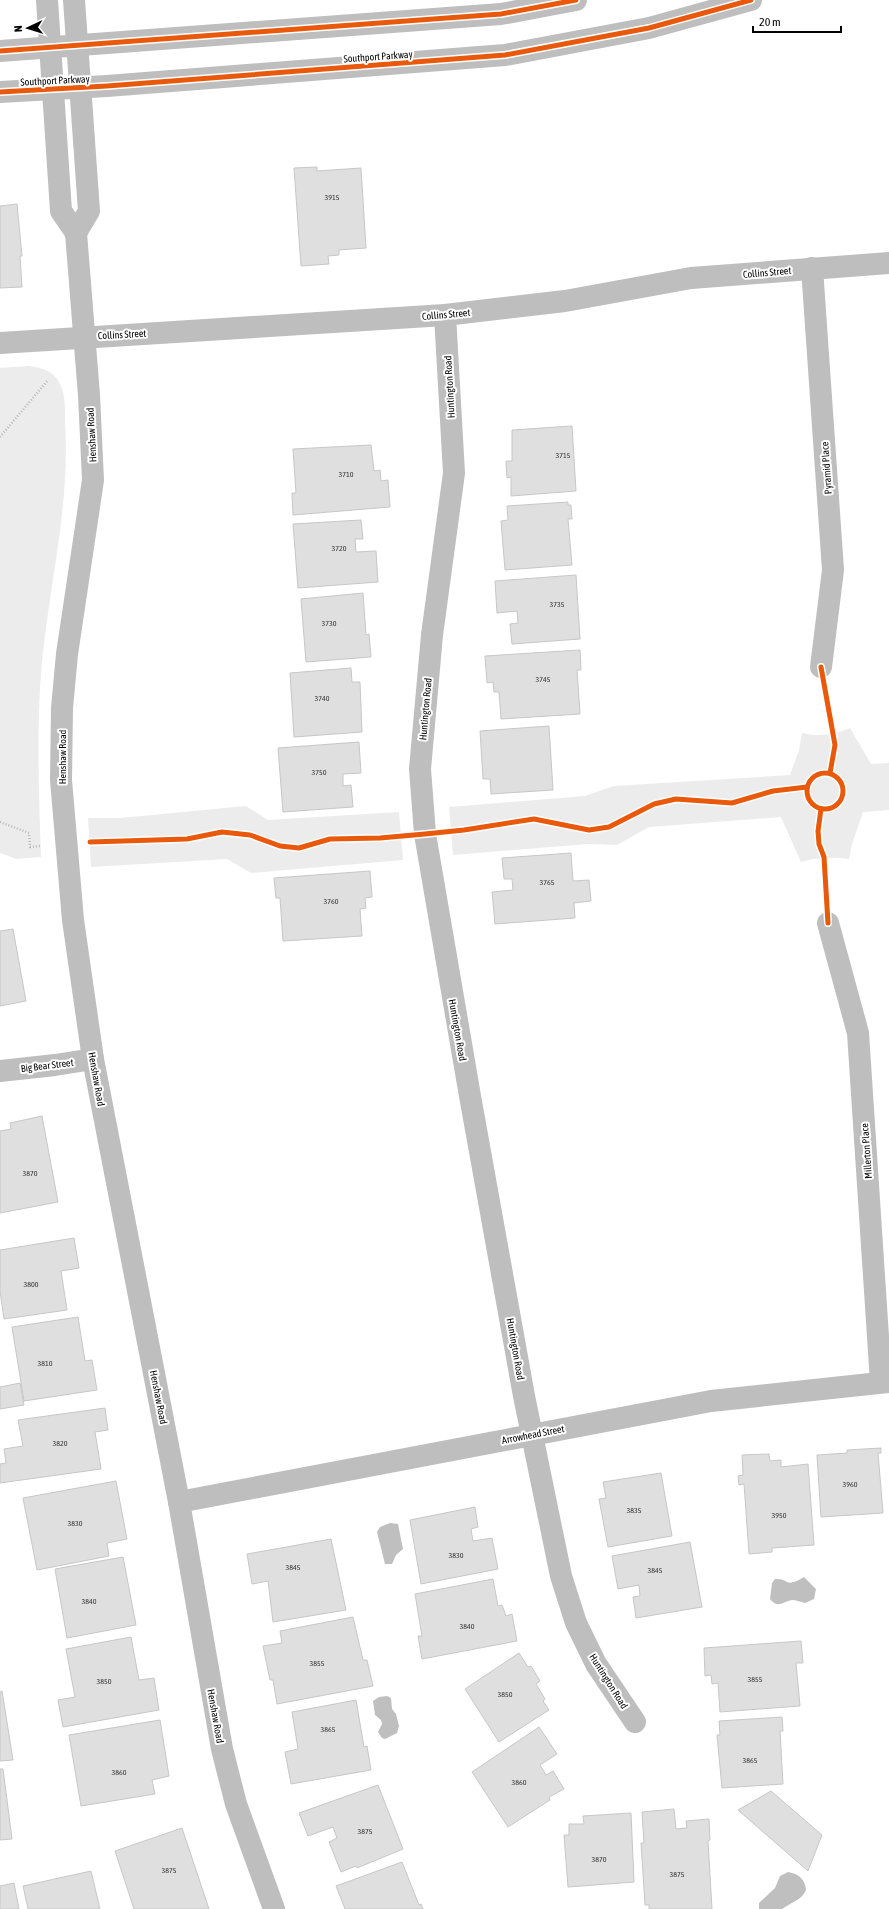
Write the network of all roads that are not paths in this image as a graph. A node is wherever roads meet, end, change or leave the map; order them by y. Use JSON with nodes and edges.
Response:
{"nodes":[{"id":1,"x":47,"y":0,"type":"edge"},
{"id":2,"x":74,"y":0,"type":"edge"},
{"id":3,"x":576,"y":0,"type":"edge"},
{"id":4,"x":751,"y":0,"type":"edge"},
{"id":5,"x":77,"y":45,"type":"junction"},
{"id":6,"x":51,"y":47,"type":"junction"},
{"id":7,"x":0,"y":51,"type":"edge"},
{"id":8,"x":80,"y":88,"type":"junction"},
{"id":9,"x":54,"y":90,"type":"junction"},
{"id":10,"x":0,"y":92,"type":"edge"},
{"id":11,"x":76,"y":234,"type":"junction"},
{"id":12,"x":889,"y":262,"type":"edge"},
{"id":13,"x":812,"y":268,"type":"junction"},
{"id":14,"x":445,"y":315,"type":"junction"},
{"id":15,"x":84,"y":337,"type":"junction"},
{"id":16,"x":0,"y":344,"type":"edge"},
{"id":17,"x":821,"y":667,"type":"dead end"},
{"id":18,"x":828,"y":923,"type":"dead end"},
{"id":19,"x":93,"y":1058,"type":"junction"},
{"id":20,"x":0,"y":1071,"type":"edge"},
{"id":21,"x":885,"y":1382,"type":"edge"},
{"id":22,"x":531,"y":1434,"type":"junction"},
{"id":23,"x":179,"y":1502,"type":"junction"},
{"id":24,"x":635,"y":1722,"type":"dead end"},
{"id":25,"x":274,"y":1909,"type":"edge"}],
"edges":[{"from":1,"to":6,"type":"street","name":"Henshaw Road"},
{"from":2,"to":5,"type":"street"},
{"from":3,"to":5,"type":"street"},
{"from":4,"to":8,"type":"street","name":"Southport Parkway"},
{"from":5,"to":6,"type":"street"},
{"from":5,"to":8,"type":"street"},
{"from":6,"to":7,"type":"street"},
{"from":6,"to":9,"type":"street","name":"Henshaw Road"},
{"from":8,"to":9,"type":"street","name":"Southport Parkway"},
{"from":8,"to":11,"type":"street"},
{"from":9,"to":10,"type":"street","name":"Southport Parkway"},
{"from":9,"to":11,"type":"street","name":"Henshaw Road"},
{"from":11,"to":15,"type":"street","name":"Henshaw Road"},
{"from":12,"to":13,"type":"street","name":"Collins Street"},
{"from":13,"to":14,"type":"street","name":"Collins Street"},
{"from":13,"to":17,"type":"street","name":"Pyramid Place"},
{"from":14,"to":15,"type":"street","name":"Collins Street"},
{"from":14,"to":22,"type":"street","name":"Huntington Road"},
{"from":15,"to":16,"type":"street","name":"Collins Street"},
{"from":15,"to":19,"type":"street","name":"Henshaw Road"},
{"from":18,"to":21,"type":"street","name":"Millerton Place"},
{"from":19,"to":20,"type":"street","name":"Big Bear Street"},
{"from":19,"to":23,"type":"street","name":"Henshaw Road"},
{"from":21,"to":22,"type":"street","name":"Arrowhead Street"},
{"from":22,"to":23,"type":"street","name":"Arrowhead Street"},
{"from":22,"to":24,"type":"street","name":"Huntington Road"},
{"from":23,"to":25,"type":"street","name":"Henshaw Road"}]}
